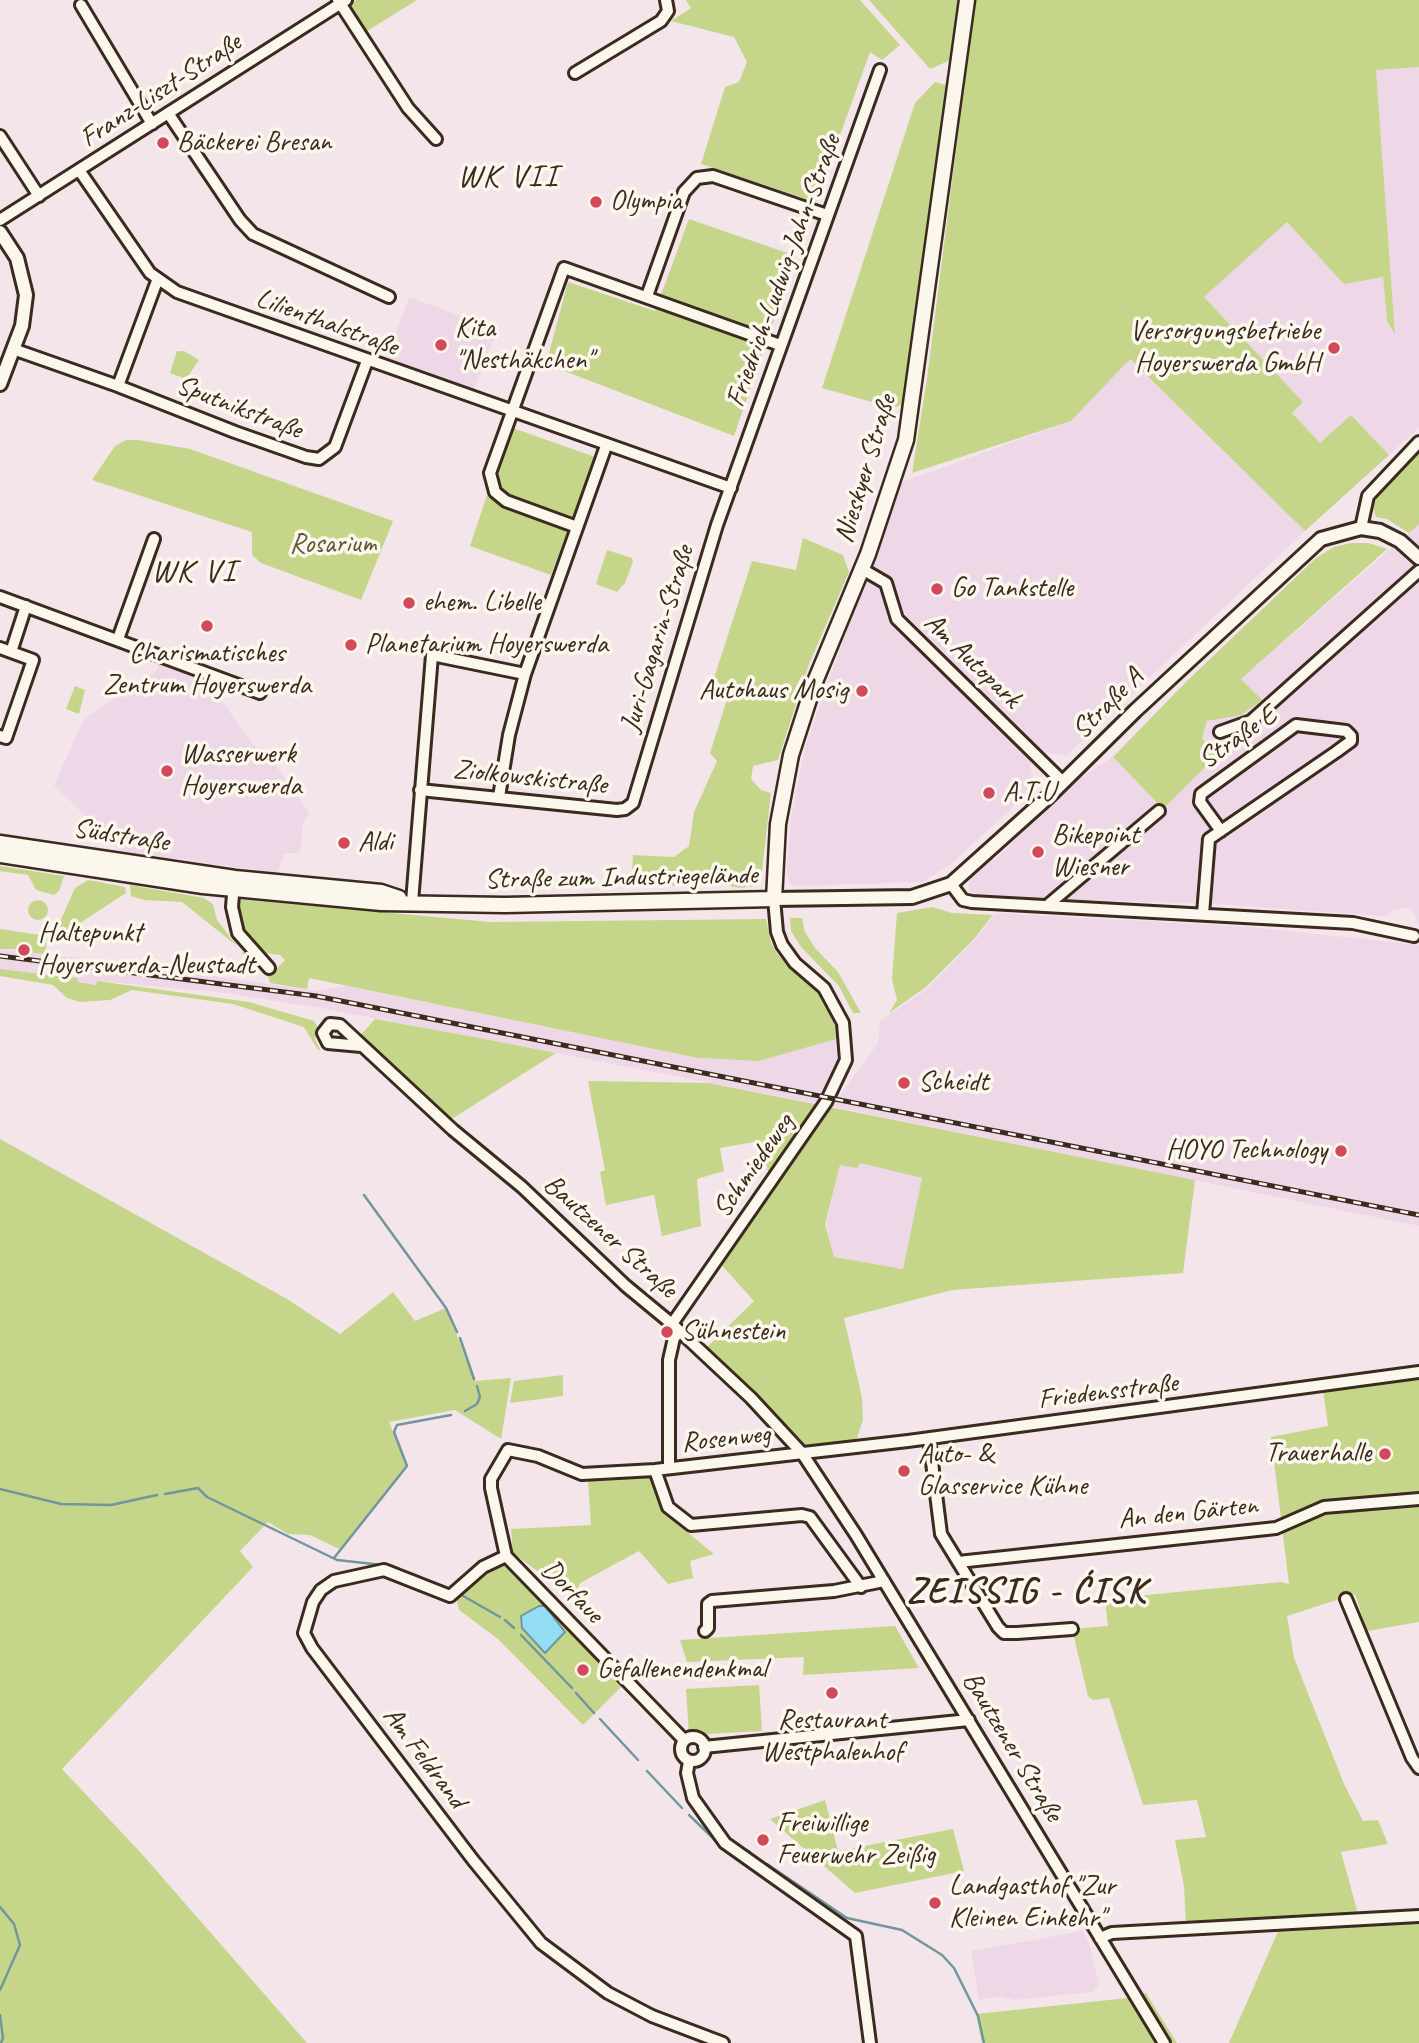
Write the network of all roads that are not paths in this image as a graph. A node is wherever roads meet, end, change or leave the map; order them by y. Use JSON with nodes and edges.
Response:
{"nodes":[{"id":1,"x":666,"y":0,"type":"edge"},
{"id":2,"x":967,"y":0,"type":"edge"},
{"id":3,"x":341,"y":1,"type":"edge"},
{"id":4,"x":81,"y":5,"type":"dead end"},
{"id":5,"x":880,"y":70,"type":"dead end"},
{"id":6,"x":575,"y":73,"type":"dead end"},
{"id":7,"x":168,"y":113,"type":"junction"},
{"id":8,"x":152,"y":124,"type":"junction"},
{"id":9,"x":0,"y":136,"type":"edge"},
{"id":10,"x":436,"y":139,"type":"dead end"},
{"id":11,"x":79,"y":170,"type":"junction"},
{"id":12,"x":38,"y":196,"type":"junction"},
{"id":13,"x":827,"y":215,"type":"junction"},
{"id":14,"x":0,"y":220,"type":"edge"},
{"id":15,"x":0,"y":232,"type":"edge"},
{"id":16,"x":157,"y":281,"type":"junction"},
{"id":17,"x":647,"y":296,"type":"junction"},
{"id":18,"x":389,"y":297,"type":"dead end"},
{"id":19,"x":780,"y":345,"type":"junction"},
{"id":20,"x":13,"y":349,"type":"junction"},
{"id":21,"x":367,"y":361,"type":"junction"},
{"id":22,"x":0,"y":384,"type":"edge"},
{"id":23,"x":118,"y":386,"type":"junction"},
{"id":24,"x":511,"y":413,"type":"junction"},
{"id":25,"x":1419,"y":442,"type":"edge"},
{"id":26,"x":606,"y":446,"type":"junction"},
{"id":27,"x":731,"y":488,"type":"junction"},
{"id":28,"x":577,"y":527,"type":"junction"},
{"id":29,"x":1361,"y":527,"type":"junction"},
{"id":30,"x":154,"y":539,"type":"dead end"},
{"id":31,"x":1419,"y":558,"type":"edge"},
{"id":32,"x":862,"y":569,"type":"junction"},
{"id":33,"x":1419,"y":571,"type":"edge"},
{"id":34,"x":0,"y":597,"type":"edge"},
{"id":35,"x":26,"y":606,"type":"junction"},
{"id":36,"x":118,"y":639,"type":"junction"},
{"id":37,"x":5,"y":650,"type":"edge"},
{"id":38,"x":525,"y":674,"type":"junction"},
{"id":39,"x":260,"y":693,"type":"dead end"},
{"id":40,"x":1220,"y":732,"type":"dead end"},
{"id":41,"x":0,"y":736,"type":"edge"},
{"id":42,"x":1063,"y":782,"type":"junction"},
{"id":43,"x":420,"y":790,"type":"junction"},
{"id":44,"x":499,"y":797,"type":"junction"},
{"id":45,"x":634,"y":803,"type":"joint"},
{"id":46,"x":1159,"y":811,"type":"dead end"},
{"id":47,"x":1221,"y":831,"type":"junction"},
{"id":48,"x":0,"y":843,"type":"edge"},
{"id":49,"x":0,"y":855,"type":"edge"},
{"id":50,"x":234,"y":883,"type":"junction"},
{"id":51,"x":951,"y":884,"type":"junction"},
{"id":52,"x":774,"y":900,"type":"junction"},
{"id":53,"x":409,"y":902,"type":"junction"},
{"id":54,"x":1049,"y":904,"type":"junction"},
{"id":55,"x":1203,"y":914,"type":"junction"},
{"id":56,"x":1414,"y":936,"type":"dead end"},
{"id":57,"x":269,"y":968,"type":"dead end"},
{"id":58,"x":843,"y":1023,"type":"joint"},
{"id":59,"x":361,"y":1046,"type":"dead end"},
{"id":60,"x":675,"y":1328,"type":"junction"},
{"id":61,"x":1419,"y":1372,"type":"edge"},
{"id":62,"x":929,"y":1438,"type":"junction"},
{"id":63,"x":508,"y":1450,"type":"joint"},
{"id":64,"x":802,"y":1453,"type":"junction"},
{"id":65,"x":670,"y":1468,"type":"junction"},
{"id":66,"x":655,"y":1470,"type":"junction"},
{"id":67,"x":1419,"y":1499,"type":"edge"},
{"id":68,"x":506,"y":1556,"type":"junction"},
{"id":69,"x":958,"y":1562,"type":"junction"},
{"id":70,"x":884,"y":1581,"type":"junction"},
{"id":71,"x":861,"y":1587,"type":"junction"},
{"id":72,"x":1346,"y":1599,"type":"dead end"},
{"id":73,"x":1072,"y":1629,"type":"dead end"},
{"id":74,"x":705,"y":1631,"type":"dead end"},
{"id":75,"x":969,"y":1720,"type":"junction"},
{"id":76,"x":684,"y":1740,"type":"junction"},
{"id":77,"x":705,"y":1747,"type":"junction"},
{"id":78,"x":689,"y":1761,"type":"junction"},
{"id":79,"x":1419,"y":1768,"type":"edge"},
{"id":80,"x":1419,"y":1916,"type":"edge"},
{"id":81,"x":1100,"y":1938,"type":"junction"},
{"id":82,"x":723,"y":2043,"type":"edge"},
{"id":83,"x":870,"y":2043,"type":"edge"},
{"id":84,"x":1164,"y":2043,"type":"edge"}],
"edges":[{"from":1,"to":6,"type":"street"},
{"from":2,"to":32,"type":"main road","name":"Nieskyer Straße"},
{"from":3,"to":7,"type":"street","name":"Franz-Liszt-Straße"},
{"from":3,"to":10,"type":"street"},
{"from":4,"to":8,"type":"street"},
{"from":5,"to":13,"type":"street","name":"Friedrich-Ludwig-Jahn-Straße"},
{"from":7,"to":8,"type":"street","name":"Franz-Liszt-Straße"},
{"from":7,"to":18,"type":"street"},
{"from":8,"to":11,"type":"street","name":"Franz-Liszt-Straße"},
{"from":9,"to":12,"type":"street"},
{"from":11,"to":12,"type":"street","name":"Franz-Liszt-Straße"},
{"from":11,"to":16,"type":"street","name":"Lilienthalstraße"},
{"from":12,"to":14,"type":"street","name":"Franz-Liszt-Straße"},
{"from":13,"to":17,"type":"street"},
{"from":13,"to":19,"type":"street","name":"Friedrich-Ludwig-Jahn-Straße"},
{"from":15,"to":20,"type":"street"},
{"from":16,"to":21,"type":"street","name":"Lilienthalstraße"},
{"from":16,"to":23,"type":"street"},
{"from":17,"to":19,"type":"street"},
{"from":17,"to":24,"type":"street"},
{"from":19,"to":27,"type":"street","name":"Friedrich-Ludwig-Jahn-Straße"},
{"from":20,"to":22,"type":"street"},
{"from":20,"to":23,"type":"street","name":"Sputnikstraße"},
{"from":21,"to":23,"type":"street","name":"Sputnikstraße"},
{"from":21,"to":24,"type":"street","name":"Lilienthalstraße"},
{"from":24,"to":26,"type":"street","name":"Lilienthalstraße"},
{"from":24,"to":28,"type":"street"},
{"from":25,"to":29,"type":"street"},
{"from":26,"to":27,"type":"street","name":"Lilienthalstraße"},
{"from":26,"to":28,"type":"street"},
{"from":27,"to":45,"type":"street","name":"Juri-Gagarin-Straße"},
{"from":28,"to":38,"type":"street"},
{"from":29,"to":31,"type":"street"},
{"from":29,"to":42,"type":"street","name":"Straße A"},
{"from":30,"to":36,"type":"street"},
{"from":32,"to":42,"type":"street","name":"Am Autopark"},
{"from":32,"to":52,"type":"main road","name":"Nieskyer Straße"},
{"from":33,"to":40,"type":"street","name":"Straße E"},
{"from":34,"to":35,"type":"street"},
{"from":35,"to":36,"type":"street"},
{"from":35,"to":37,"type":"street"},
{"from":36,"to":39,"type":"street"},
{"from":37,"to":41,"type":"street"},
{"from":38,"to":43,"type":"street","name":"Ziolkowskistraße"},
{"from":38,"to":44,"type":"street"},
{"from":42,"to":51,"type":"street","name":"Straße A"},
{"from":43,"to":44,"type":"street","name":"Ziolkowskistraße"},
{"from":43,"to":53,"type":"street","name":"Ziolkowskistraße"},
{"from":44,"to":45,"type":"street","name":"Ziolkowskistraße"},
{"from":46,"to":54,"type":"street"},
{"from":47,"to":47,"type":"street","name":"Straße E"},
{"from":47,"to":55,"type":"street","name":"Straße E"},
{"from":48,"to":50,"type":"main road","name":"Südstraße"},
{"from":49,"to":50,"type":"main road","name":"Südstraße"},
{"from":50,"to":53,"type":"main road","name":"Straße zum Industriegelände"},
{"from":50,"to":57,"type":"street"},
{"from":51,"to":52,"type":"street","name":"Straße A"},
{"from":51,"to":54,"type":"street"},
{"from":52,"to":53,"type":"main road","name":"Straße zum Industriegelände"},
{"from":52,"to":58,"type":"street","name":"Straße zum Industriegelände"},
{"from":54,"to":55,"type":"street"},
{"from":55,"to":56,"type":"street"},
{"from":58,"to":60,"type":"street","name":"Schmiedeweg"},
{"from":59,"to":60,"type":"street","name":"Bautzener Straße"},
{"from":60,"to":64,"type":"street","name":"Bautzener Straße"},
{"from":60,"to":65,"type":"street","name":"Schmiedeweg"},
{"from":61,"to":62,"type":"street","name":"Friedensstraße"},
{"from":62,"to":64,"type":"street","name":"Friedensstraße"},
{"from":62,"to":69,"type":"street"},
{"from":63,"to":66,"type":"street","name":"Rosenweg"},
{"from":63,"to":68,"type":"street","name":"Dorfaue"},
{"from":64,"to":65,"type":"street","name":"Rosenweg"},
{"from":64,"to":70,"type":"street","name":"Bautzener Straße"},
{"from":65,"to":66,"type":"street","name":"Rosenweg"},
{"from":66,"to":71,"type":"street","name":"Rosenweg"},
{"from":67,"to":69,"type":"street","name":"An den Gärten"},
{"from":68,"to":76,"type":"street","name":"Dorfaue"},
{"from":68,"to":82,"type":"street","name":"Am Feldrand"},
{"from":69,"to":73,"type":"street"},
{"from":70,"to":71,"type":"street"},
{"from":70,"to":75,"type":"street","name":"Bautzener Straße"},
{"from":71,"to":74,"type":"street"},
{"from":72,"to":79,"type":"street"},
{"from":75,"to":77,"type":"street","name":"Dorfaue"},
{"from":75,"to":81,"type":"street","name":"Bautzener Straße"},
{"from":76,"to":77,"type":"street","name":"Dorfaue"},
{"from":76,"to":78,"type":"street"},
{"from":77,"to":78,"type":"street"},
{"from":78,"to":83,"type":"street"},
{"from":80,"to":81,"type":"street"},
{"from":81,"to":84,"type":"street","name":"Bautzener Straße"}]}
